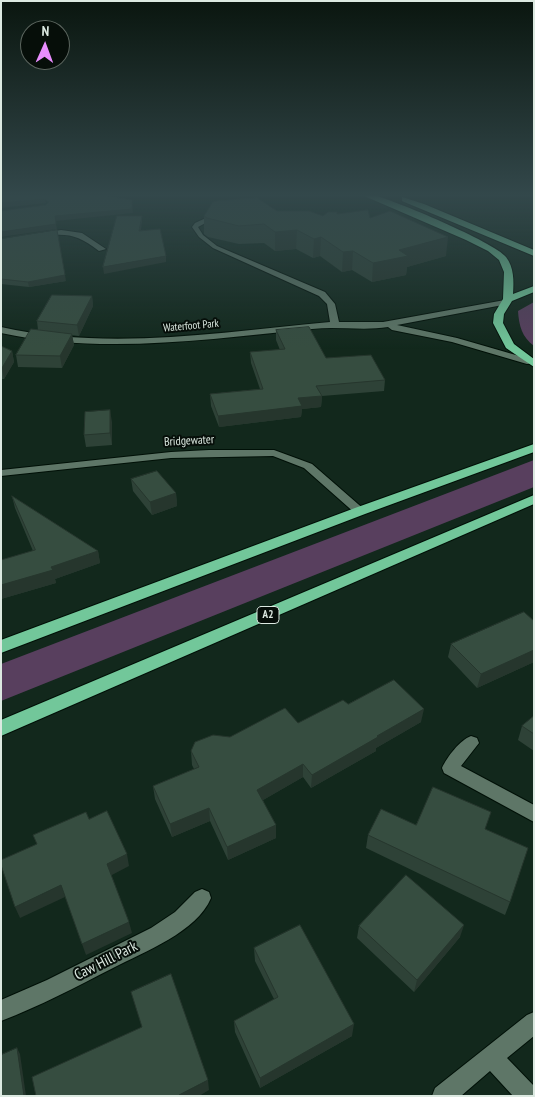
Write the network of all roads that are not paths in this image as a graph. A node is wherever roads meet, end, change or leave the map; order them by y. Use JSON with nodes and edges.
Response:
{"nodes":[{"id":1,"x":97,"y":246,"type":"edge"},
{"id":2,"x":213,"y":246,"type":"edge"},
{"id":3,"x":485,"y":246,"type":"edge"},
{"id":4,"x":516,"y":246,"type":"edge"},
{"id":5,"x":102,"y":250,"type":"dead end"},
{"id":6,"x":534,"y":253,"type":"edge"},
{"id":7,"x":534,"y":289,"type":"edge"},
{"id":8,"x":506,"y":301,"type":"junction"},
{"id":9,"x":335,"y":324,"type":"junction"},
{"id":10,"x":383,"y":325,"type":"junction"},
{"id":11,"x":1,"y":330,"type":"edge"},
{"id":12,"x":532,"y":363,"type":"edge"},
{"id":13,"x":534,"y":448,"type":"edge"},
{"id":14,"x":1,"y":473,"type":"edge"},
{"id":15,"x":534,"y":500,"type":"edge"},
{"id":16,"x":360,"y":511,"type":"junction"},
{"id":17,"x":1,"y":647,"type":"edge"},
{"id":18,"x":1,"y":728,"type":"edge"},
{"id":19,"x":471,"y":743,"type":"dead end"},
{"id":20,"x":534,"y":814,"type":"edge"},
{"id":21,"x":202,"y":898,"type":"dead end"},
{"id":22,"x":1,"y":1011,"type":"edge"},
{"id":23,"x":534,"y":1022,"type":"edge"},
{"id":24,"x":492,"y":1057,"type":"junction"},
{"id":25,"x":443,"y":1096,"type":"edge"},
{"id":26,"x":528,"y":1096,"type":"edge"}],
"edges":[{"from":1,"to":5,"type":"street"},
{"from":2,"to":9,"type":"street"},
{"from":3,"to":8,"type":"highway"},
{"from":4,"to":6,"type":"highway"},
{"from":7,"to":8,"type":"highway"},
{"from":8,"to":10,"type":"street","name":"Waterfoot Park"},
{"from":8,"to":12,"type":"highway"},
{"from":9,"to":10,"type":"street","name":"Waterfoot Park"},
{"from":9,"to":11,"type":"street","name":"Waterfoot Park"},
{"from":10,"to":12,"type":"street","name":"Waterfoot Park"},
{"from":13,"to":16,"type":"highway"},
{"from":14,"to":16,"type":"street","name":"Bridgewater"},
{"from":15,"to":18,"type":"highway","number":"A2"},
{"from":16,"to":17,"type":"highway"},
{"from":19,"to":20,"type":"street"},
{"from":21,"to":22,"type":"street","name":"Caw Hill Park"},
{"from":23,"to":24,"type":"street"},
{"from":24,"to":25,"type":"street"},
{"from":24,"to":26,"type":"street"}]}
